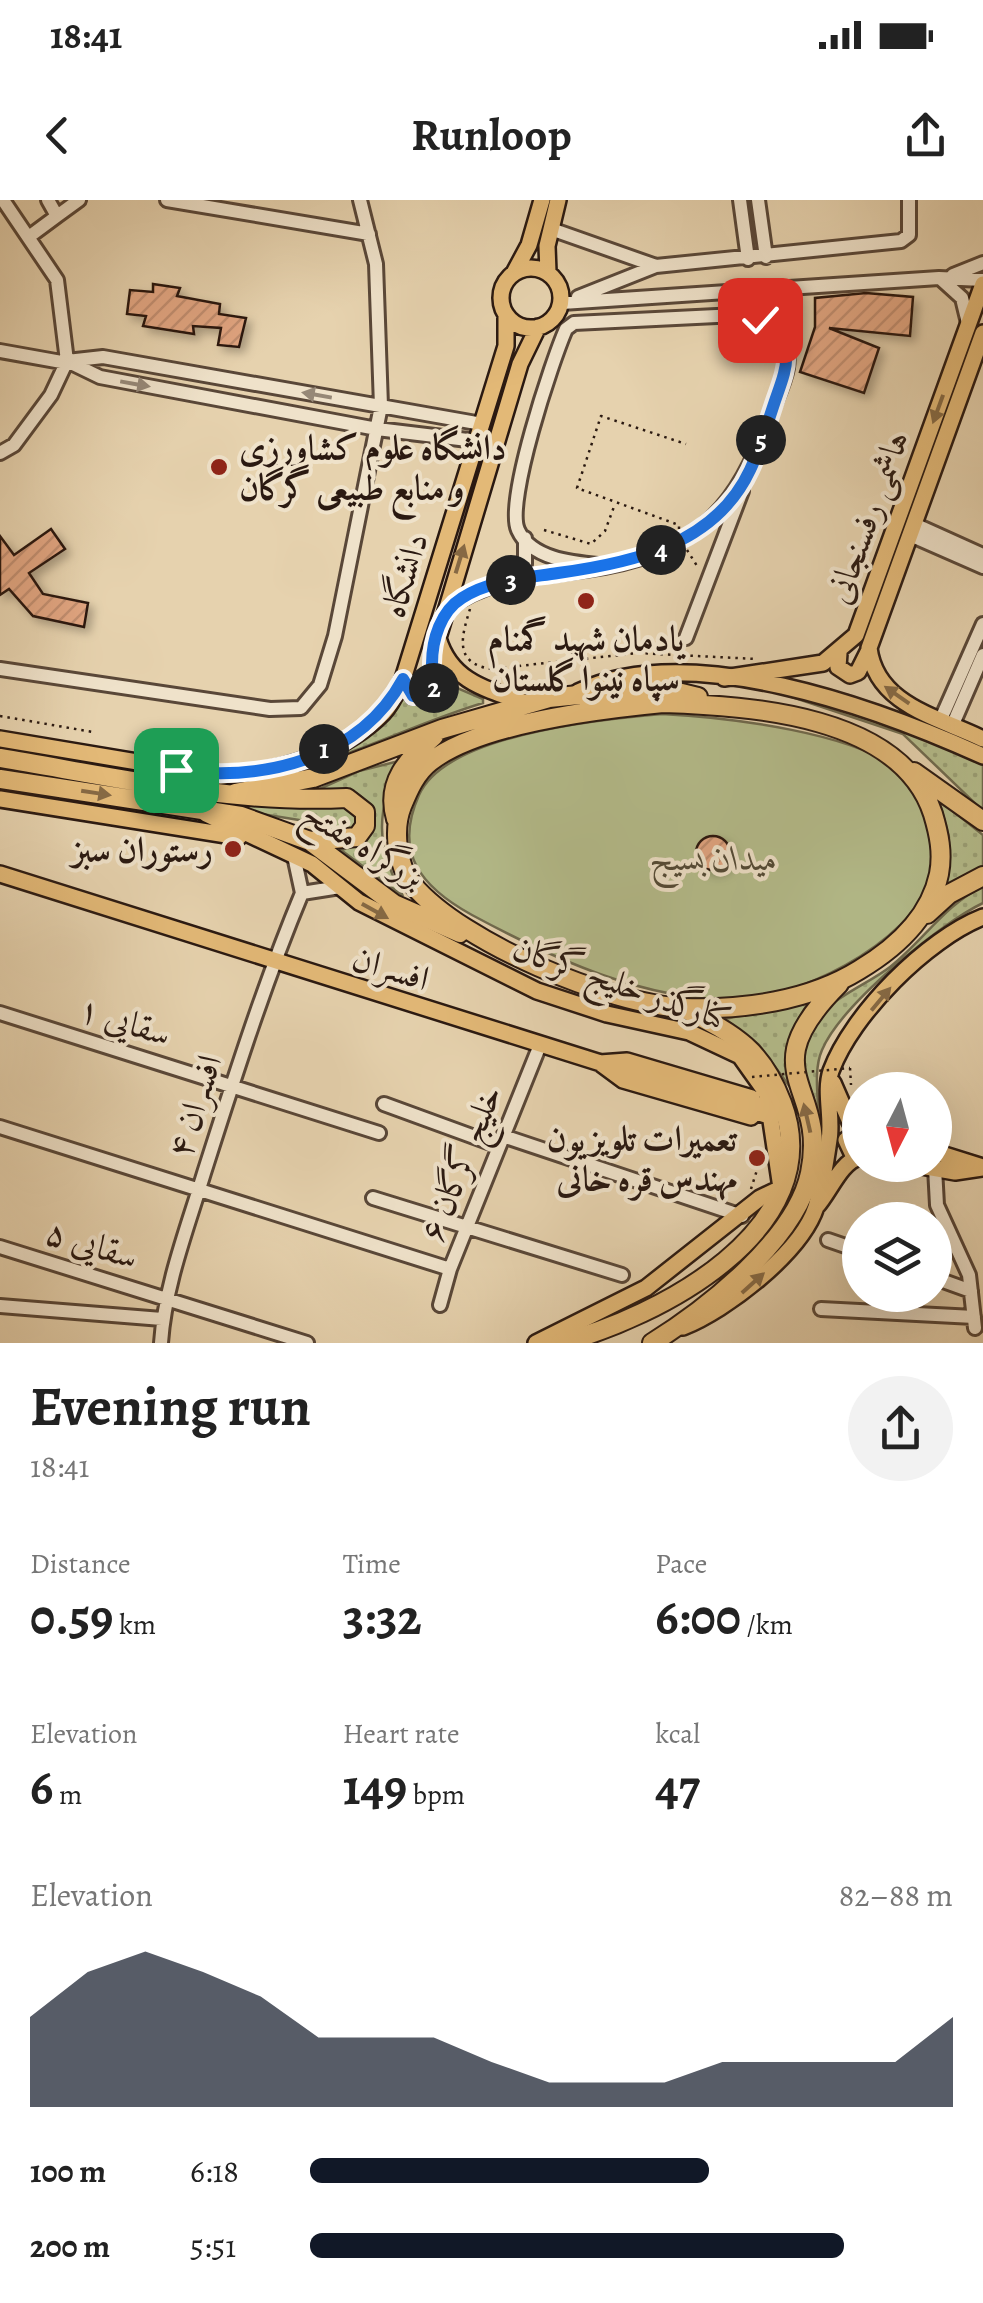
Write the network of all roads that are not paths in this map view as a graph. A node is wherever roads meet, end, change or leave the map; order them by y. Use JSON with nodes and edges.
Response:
{"nodes":[{"id":1,"x":4,"y":200,"type":"edge"},
{"id":2,"x":48,"y":200,"type":"edge"},
{"id":3,"x":79,"y":200,"type":"edge"},
{"id":4,"x":166,"y":200,"type":"edge"},
{"id":5,"x":360,"y":200,"type":"edge"},
{"id":6,"x":542,"y":200,"type":"edge"},
{"id":7,"x":558,"y":200,"type":"edge"},
{"id":8,"x":740,"y":200,"type":"edge"},
{"id":9,"x":758,"y":200,"type":"edge"},
{"id":10,"x":909,"y":200,"type":"edge"},
{"id":11,"x":56,"y":216,"type":"junction"},
{"id":12,"x":552,"y":229,"type":"junction"},
{"id":13,"x":369,"y":234,"type":"junction"},
{"id":14,"x":30,"y":236,"type":"junction"},
{"id":15,"x":766,"y":257,"type":"junction"},
{"id":16,"x":748,"y":259,"type":"junction"},
{"id":17,"x":983,"y":263,"type":"edge"},
{"id":18,"x":656,"y":266,"type":"junction"},
{"id":19,"x":548,"y":272,"type":"junction"},
{"id":20,"x":514,"y":273,"type":"junction"},
{"id":21,"x":939,"y":278,"type":"junction"},
{"id":22,"x":983,"y":282,"type":"edge"},
{"id":23,"x":562,"y":303,"type":"junction"},
{"id":24,"x":506,"y":316,"type":"junction"},
{"id":25,"x":538,"y":328,"type":"junction"},
{"id":26,"x":976,"y":328,"type":"edge"},
{"id":27,"x":0,"y":351,"type":"edge"},
{"id":28,"x":67,"y":362,"type":"junction"},
{"id":29,"x":978,"y":363,"type":"edge"},
{"id":30,"x":381,"y":406,"type":"junction"},
{"id":31,"x":482,"y":424,"type":"junction"},
{"id":32,"x":376,"y":429,"type":"junction"},
{"id":33,"x":476,"y":442,"type":"junction"},
{"id":34,"x":0,"y":454,"type":"edge"},
{"id":35,"x":750,"y":472,"type":"junction"},
{"id":36,"x":912,"y":529,"type":"junction"},
{"id":37,"x":525,"y":538,"type":"junction"},
{"id":38,"x":981,"y":558,"type":"edge"},
{"id":39,"x":607,"y":566,"type":"junction"},
{"id":40,"x":520,"y":578,"type":"junction"},
{"id":41,"x":432,"y":586,"type":"junction"},
{"id":42,"x":450,"y":591,"type":"junction"},
{"id":43,"x":443,"y":612,"type":"junction"},
{"id":44,"x":983,"y":624,"type":"edge"},
{"id":45,"x":438,"y":638,"type":"junction"},
{"id":46,"x":686,"y":638,"type":"dead end"},
{"id":47,"x":870,"y":648,"type":"junction"},
{"id":48,"x":840,"y":652,"type":"junction"},
{"id":49,"x":983,"y":655,"type":"edge"},
{"id":50,"x":0,"y":669,"type":"edge"},
{"id":51,"x":724,"y":678,"type":"junction"},
{"id":52,"x":403,"y":679,"type":"junction"},
{"id":53,"x":574,"y":694,"type":"junction"},
{"id":54,"x":530,"y":704,"type":"junction"},
{"id":55,"x":759,"y":711,"type":"junction"},
{"id":56,"x":947,"y":722,"type":"junction"},
{"id":57,"x":442,"y":729,"type":"junction"},
{"id":58,"x":0,"y":739,"type":"edge"},
{"id":59,"x":983,"y":739,"type":"edge"},
{"id":60,"x":983,"y":756,"type":"edge"},
{"id":61,"x":0,"y":758,"type":"edge"},
{"id":62,"x":905,"y":765,"type":"junction"},
{"id":63,"x":0,"y":779,"type":"edge"},
{"id":64,"x":235,"y":794,"type":"junction"},
{"id":65,"x":0,"y":799,"type":"edge"},
{"id":66,"x":192,"y":808,"type":"junction"},
{"id":67,"x":396,"y":820,"type":"junction"},
{"id":68,"x":983,"y":821,"type":"edge"},
{"id":69,"x":310,"y":841,"type":"junction"},
{"id":70,"x":263,"y":842,"type":"junction"},
{"id":71,"x":294,"y":856,"type":"junction"},
{"id":72,"x":0,"y":874,"type":"edge"},
{"id":73,"x":983,"y":876,"type":"edge"},
{"id":74,"x":340,"y":887,"type":"junction"},
{"id":75,"x":302,"y":892,"type":"junction"},
{"id":76,"x":983,"y":917,"type":"edge"},
{"id":77,"x":915,"y":924,"type":"junction"},
{"id":78,"x":512,"y":955,"type":"junction"},
{"id":79,"x":273,"y":962,"type":"junction"},
{"id":80,"x":844,"y":980,"type":"junction"},
{"id":81,"x":682,"y":1008,"type":"junction"},
{"id":82,"x":0,"y":1013,"type":"edge"},
{"id":83,"x":540,"y":1045,"type":"junction"},
{"id":84,"x":830,"y":1075,"type":"junction"},
{"id":85,"x":232,"y":1086,"type":"junction"},
{"id":86,"x":384,"y":1104,"type":"dead end"},
{"id":87,"x":842,"y":1108,"type":"edge"},
{"id":88,"x":765,"y":1120,"type":"junction"},
{"id":89,"x":0,"y":1127,"type":"edge"},
{"id":90,"x":379,"y":1133,"type":"dead end"},
{"id":91,"x":501,"y":1141,"type":"junction"},
{"id":92,"x":952,"y":1163,"type":"edge"},
{"id":93,"x":983,"y":1168,"type":"edge"},
{"id":94,"x":842,"y":1175,"type":"edge"},
{"id":95,"x":936,"y":1182,"type":"edge"},
{"id":96,"x":781,"y":1188,"type":"junction"},
{"id":97,"x":198,"y":1191,"type":"junction"},
{"id":98,"x":373,"y":1198,"type":"dead end"},
{"id":99,"x":816,"y":1207,"type":"junction"},
{"id":100,"x":742,"y":1216,"type":"junction"},
{"id":101,"x":466,"y":1228,"type":"junction"},
{"id":102,"x":828,"y":1240,"type":"dead end"},
{"id":103,"x":842,"y":1245,"type":"edge"},
{"id":104,"x":0,"y":1247,"type":"edge"},
{"id":105,"x":450,"y":1270,"type":"junction"},
{"id":106,"x":976,"y":1274,"type":"edge"},
{"id":107,"x":622,"y":1275,"type":"dead end"},
{"id":108,"x":952,"y":1284,"type":"edge"},
{"id":109,"x":971,"y":1291,"type":"junction"},
{"id":110,"x":166,"y":1298,"type":"junction"},
{"id":111,"x":440,"y":1305,"type":"dead end"},
{"id":112,"x":0,"y":1306,"type":"edge"},
{"id":113,"x":821,"y":1310,"type":"dead end"},
{"id":114,"x":162,"y":1319,"type":"junction"},
{"id":115,"x":670,"y":1332,"type":"junction"},
{"id":116,"x":161,"y":1343,"type":"edge"},
{"id":117,"x":307,"y":1343,"type":"edge"},
{"id":118,"x":536,"y":1343,"type":"edge"},
{"id":119,"x":560,"y":1343,"type":"edge"},
{"id":120,"x":652,"y":1343,"type":"edge"}],
"edges":[{"from":1,"to":14,"type":"street"},
{"from":2,"to":11,"type":"street"},
{"from":3,"to":11,"type":"street"},
{"from":4,"to":13,"type":"street"},
{"from":5,"to":13,"type":"street"},
{"from":6,"to":20,"type":"main road"},
{"from":7,"to":12,"type":"main road"},
{"from":8,"to":16,"type":"street"},
{"from":9,"to":15,"type":"street"},
{"from":10,"to":15,"type":"street"},
{"from":11,"to":14,"type":"street"},
{"from":12,"to":18,"type":"street"},
{"from":12,"to":19,"type":"main road"},
{"from":13,"to":30,"type":"street"},
{"from":14,"to":28,"type":"street"},
{"from":15,"to":16,"type":"street"},
{"from":16,"to":18,"type":"street"},
{"from":17,"to":21,"type":"street"},
{"from":18,"to":23,"type":"street"},
{"from":19,"to":20,"type":"main road"},
{"from":19,"to":23,"type":"main road"},
{"from":20,"to":24,"type":"main road"},
{"from":21,"to":22,"type":"street"},
{"from":21,"to":23,"type":"street"},
{"from":21,"to":26,"type":"street"},
{"from":22,"to":26,"type":"main road","name":"هاشمی رفسنجانی"},
{"from":23,"to":25,"type":"main road"},
{"from":24,"to":25,"type":"main road"},
{"from":24,"to":31,"type":"main road","name":"دانشگاه"},
{"from":42,"to":25,"type":"main road","name":"دانشگاه","one_way":true},
{"from":26,"to":29,"type":"main road","name":"هاشمی رفسنجانی"},
{"from":26,"to":48,"type":"main road","name":"هاشمی رفسنجانی","one_way":true},
{"from":27,"to":28,"type":"street"},
{"from":30,"to":28,"type":"street","one_way":true},
{"from":28,"to":32,"type":"street","one_way":true},
{"from":28,"to":34,"type":"street"},
{"from":29,"to":36,"type":"main road","name":"هاشمی رفسنجانی"},
{"from":30,"to":31,"type":"street"},
{"from":30,"to":32,"type":"street"},
{"from":31,"to":33,"type":"main road","name":"دانشگاه"},
{"from":32,"to":33,"type":"street"},
{"from":32,"to":50,"type":"street"},
{"from":33,"to":41,"type":"main road","name":"دانشگاه"},
{"from":35,"to":37,"type":"street"},
{"from":35,"to":39,"type":"street"},
{"from":35,"to":46,"type":"street"},
{"from":36,"to":38,"type":"street"},
{"from":36,"to":47,"type":"main road","name":"هاشمی رفسنجانی"},
{"from":37,"to":39,"type":"street"},
{"from":37,"to":40,"type":"street"},
{"from":39,"to":40,"type":"street"},
{"from":40,"to":43,"type":"street"},
{"from":41,"to":42,"type":"main road"},
{"from":41,"to":52,"type":"main road","name":"دانشگاه"},
{"from":42,"to":43,"type":"main road","name":"دانشگاه"},
{"from":43,"to":45,"type":"main road","name":"دانشگاه"},
{"from":44,"to":56,"type":"street"},
{"from":45,"to":52,"type":"main road"},
{"from":45,"to":54,"type":"main road","name":"دانشگاه"},
{"from":47,"to":48,"type":"main road"},
{"from":56,"to":47,"type":"main road","name":"هاشمی رفسنجانی","one_way":true},
{"from":48,"to":51,"type":"main road","name":"هاشمی رفسنجانی"},
{"from":49,"to":56,"type":"street"},
{"from":51,"to":53,"type":"main road"},
{"from":51,"to":60,"type":"main road"},
{"from":52,"to":58,"type":"main road","name":"دانشگاه"},
{"from":53,"to":54,"type":"highway"},
{"from":53,"to":55,"type":"highway"},
{"from":54,"to":57,"type":"highway"},
{"from":55,"to":62,"type":"highway"},
{"from":55,"to":67,"type":"highway"},
{"from":56,"to":59,"type":"main road","name":"هاشمی رفسنجانی"},
{"from":57,"to":64,"type":"highway"},
{"from":57,"to":67,"type":"highway"},
{"from":61,"to":64,"type":"highway"},
{"from":62,"to":68,"type":"highway"},
{"from":62,"to":77,"type":"highway"},
{"from":63,"to":66,"type":"highway","name":"بزرگراه مفتح","one_way":true},
{"from":64,"to":69,"type":"highway"},
{"from":65,"to":70,"type":"main road"},
{"from":66,"to":69,"type":"highway","name":"بزرگراه مفتح"},
{"from":66,"to":70,"type":"main road"},
{"from":67,"to":78,"type":"highway"},
{"from":69,"to":78,"type":"highway","name":"بزرگراه مفتح"},
{"from":70,"to":71,"type":"main road","name":"کنارگذر خلیج گرگان"},
{"from":71,"to":74,"type":"main road","name":"کنارگذر خلیج گرگان"},
{"from":71,"to":75,"type":"street"},
{"from":72,"to":79,"type":"main road","name":"افسران"},
{"from":73,"to":77,"type":"highway"},
{"from":74,"to":75,"type":"street"},
{"from":74,"to":88,"type":"main road","name":"کنارگذر خلیج گرگان","one_way":true},
{"from":75,"to":79,"type":"street","name":"افسران ۴"},
{"from":84,"to":76,"type":"main road","one_way":true},
{"from":77,"to":80,"type":"highway"},
{"from":78,"to":81,"type":"highway"},
{"from":79,"to":83,"type":"main road","name":"افسران"},
{"from":79,"to":85,"type":"street","name":"افسران ۴"},
{"from":80,"to":81,"type":"highway"},
{"from":115,"to":80,"type":"highway","one_way":true},
{"from":81,"to":96,"type":"highway"},
{"from":82,"to":85,"type":"street","name":"سقایی ۱"},
{"from":83,"to":88,"type":"main road","name":"افسران"},
{"from":83,"to":91,"type":"street","name":"خلیج گرگان ۶"},
{"from":84,"to":87,"type":"main road"},
{"from":84,"to":99,"type":"main road"},
{"from":85,"to":90,"type":"street","name":"سقایی ۱"},
{"from":85,"to":97,"type":"street","name":"افسران ۴"},
{"from":86,"to":91,"type":"street"},
{"from":88,"to":96,"type":"main road","name":"کنارگذر خلیج گرگان"},
{"from":89,"to":97,"type":"street"},
{"from":91,"to":100,"type":"street"},
{"from":91,"to":101,"type":"street","name":"خلیج گرگان ۶"},
{"from":92,"to":93,"type":"main road"},
{"from":94,"to":99,"type":"main road"},
{"from":95,"to":106,"type":"street"},
{"from":96,"to":100,"type":"main road"},
{"from":96,"to":119,"type":"highway"},
{"from":97,"to":105,"type":"street"},
{"from":97,"to":110,"type":"street","name":"افسران ۴"},
{"from":98,"to":101,"type":"street"},
{"from":115,"to":99,"type":"main road","one_way":true},
{"from":100,"to":118,"type":"main road"},
{"from":101,"to":105,"type":"street","name":"خلیج گرگان ۶"},
{"from":101,"to":107,"type":"street"},
{"from":102,"to":103,"type":"street"},
{"from":104,"to":110,"type":"street","name":"سقایی ۵"},
{"from":105,"to":111,"type":"street","name":"خلیج گرگان ۶"},
{"from":106,"to":109,"type":"street"},
{"from":108,"to":109,"type":"street"},
{"from":109,"to":113,"type":"street"},
{"from":110,"to":114,"type":"street","name":"افسران ۴"},
{"from":110,"to":117,"type":"street","name":"سقایی ۵"},
{"from":112,"to":114,"type":"street"},
{"from":114,"to":116,"type":"street","name":"افسران ۴"},
{"from":115,"to":120,"type":"highway"}]}
